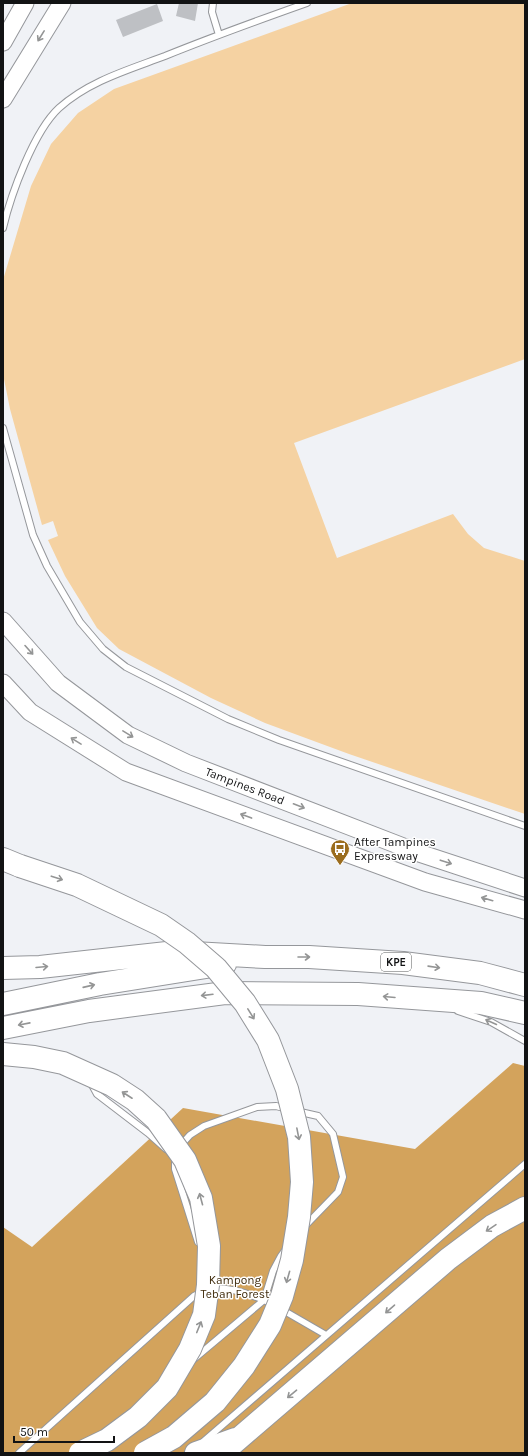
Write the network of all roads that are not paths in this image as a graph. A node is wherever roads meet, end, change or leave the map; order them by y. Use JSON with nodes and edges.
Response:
{"nodes":[{"id":1,"x":25,"y":3,"type":"edge"},
{"id":2,"x":62,"y":3,"type":"edge"},
{"id":3,"x":213,"y":3,"type":"edge"},
{"id":4,"x":307,"y":3,"type":"edge"},
{"id":5,"x":219,"y":35,"type":"junction"},
{"id":6,"x":3,"y":42,"type":"edge"},
{"id":7,"x":3,"y":100,"type":"edge"},
{"id":8,"x":3,"y":228,"type":"edge"},
{"id":9,"x":3,"y":428,"type":"edge"},
{"id":10,"x":3,"y":621,"type":"edge"},
{"id":11,"x":3,"y":683,"type":"edge"},
{"id":12,"x":525,"y":826,"type":"edge"},
{"id":13,"x":11,"y":863,"type":"edge"},
{"id":14,"x":525,"y":888,"type":"edge"},
{"id":15,"x":525,"y":910,"type":"edge"},
{"id":16,"x":265,"y":957,"type":"junction"},
{"id":17,"x":3,"y":968,"type":"edge"},
{"id":18,"x":525,"y":985,"type":"edge"},
{"id":19,"x":427,"y":1000,"type":"junction"},
{"id":20,"x":3,"y":1004,"type":"edge"},
{"id":21,"x":525,"y":1013,"type":"edge"},
{"id":22,"x":3,"y":1028,"type":"edge"},
{"id":23,"x":525,"y":1041,"type":"edge"},
{"id":24,"x":3,"y":1054,"type":"edge"},
{"id":25,"x":92,"y":1072,"type":"dead end"},
{"id":26,"x":176,"y":1158,"type":"junction"},
{"id":27,"x":525,"y":1164,"type":"edge"},
{"id":28,"x":525,"y":1208,"type":"edge"},
{"id":29,"x":213,"y":1289,"type":"junction"},
{"id":30,"x":264,"y":1300,"type":"junction"},
{"id":31,"x":326,"y":1336,"type":"junction"},
{"id":32,"x":143,"y":1402,"type":"dead end"},
{"id":33,"x":112,"y":1428,"type":"dead end"},
{"id":34,"x":241,"y":1436,"type":"junction"},
{"id":35,"x":19,"y":1453,"type":"edge"},
{"id":36,"x":81,"y":1453,"type":"edge"},
{"id":37,"x":145,"y":1453,"type":"edge"},
{"id":38,"x":191,"y":1453,"type":"edge"},
{"id":39,"x":196,"y":1453,"type":"edge"},
{"id":40,"x":222,"y":1453,"type":"edge"}],
"edges":[{"from":1,"to":6,"type":"main road"},
{"from":2,"to":7,"type":"main road","one_way":true},
{"from":3,"to":5,"type":"lane"},
{"from":4,"to":5,"type":"lane"},
{"from":5,"to":8,"type":"lane"},
{"from":9,"to":12,"type":"lane"},
{"from":10,"to":14,"type":"main road","name":"Tampines Road","one_way":true},
{"from":15,"to":11,"type":"main road","one_way":true},
{"from":13,"to":37,"type":"highway","one_way":true,"bridge":true},
{"from":17,"to":16,"type":"highway","one_way":true},
{"from":16,"to":18,"type":"highway","number":"KPE","one_way":true},
{"from":20,"to":16,"type":"highway","one_way":true},
{"from":19,"to":21,"type":"highway"},
{"from":19,"to":22,"type":"highway","one_way":true},
{"from":23,"to":19,"type":"lane","one_way":true},
{"from":36,"to":24,"type":"highway","one_way":true,"bridge":true},
{"from":25,"to":26,"type":"lane"},
{"from":26,"to":29,"type":"lane"},
{"from":26,"to":30,"type":"lane"},
{"from":27,"to":31,"type":"lane"},
{"from":28,"to":34,"type":"highway","one_way":true},
{"from":29,"to":30,"type":"lane"},
{"from":29,"to":35,"type":"lane"},
{"from":30,"to":31,"type":"lane"},
{"from":30,"to":32,"type":"lane"},
{"from":31,"to":38,"type":"lane"},
{"from":33,"to":36,"type":"lane"},
{"from":34,"to":39,"type":"highway"},
{"from":34,"to":40,"type":"highway"}]}
